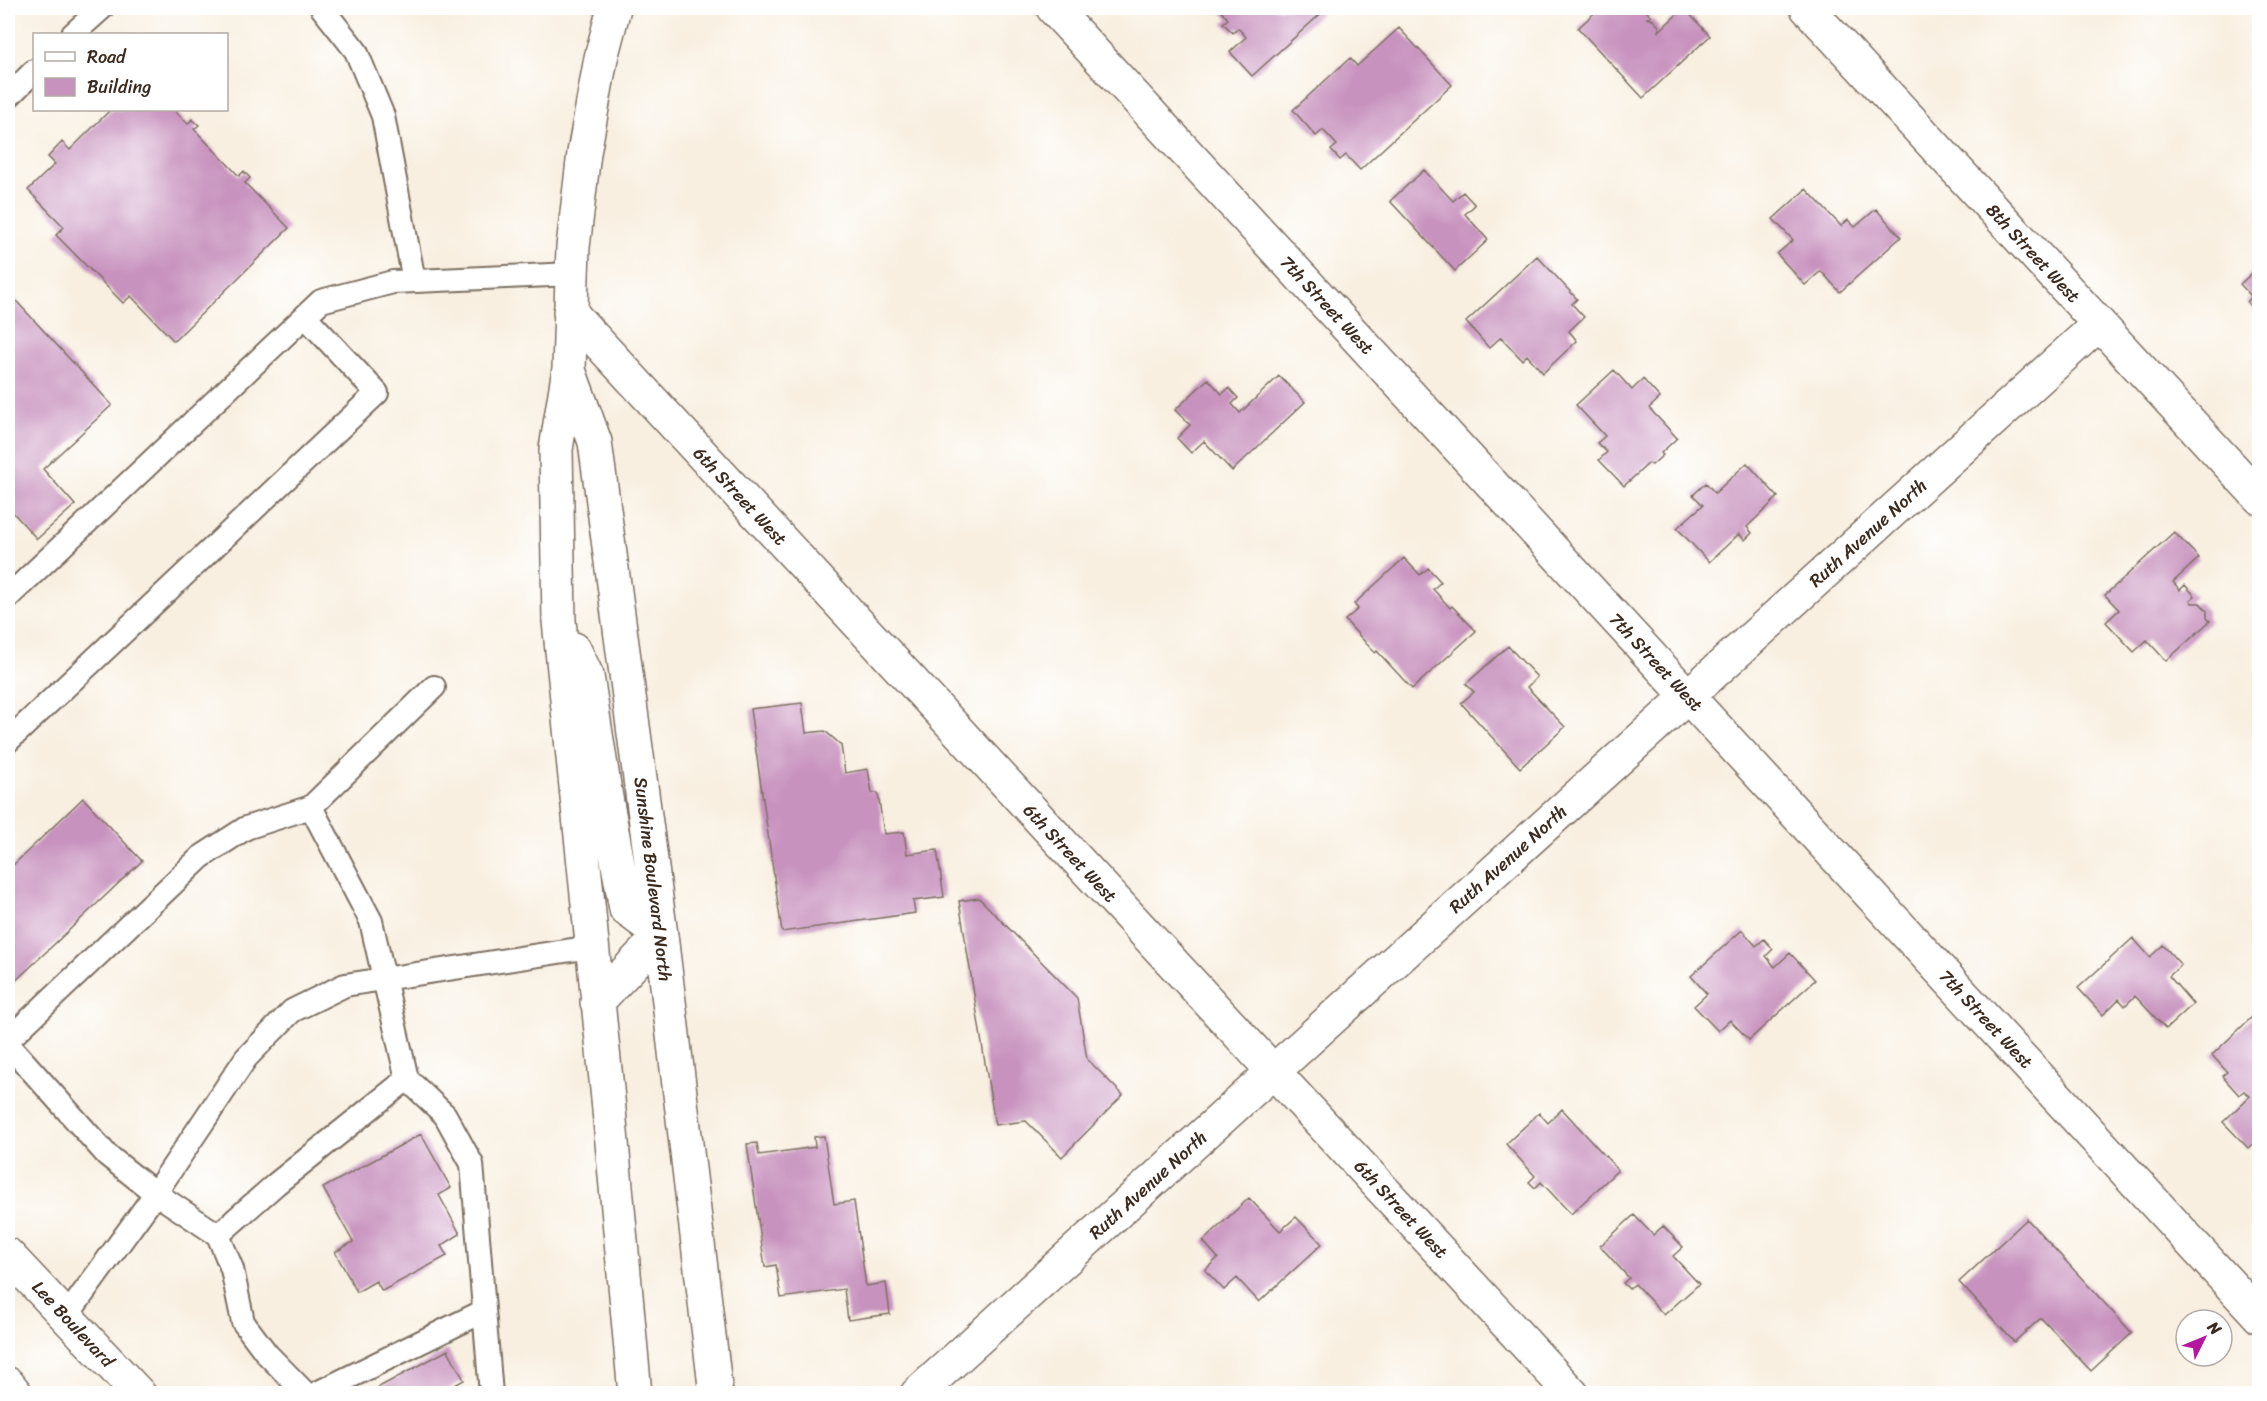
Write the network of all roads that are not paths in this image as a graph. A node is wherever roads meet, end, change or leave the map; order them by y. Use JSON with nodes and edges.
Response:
{"nodes":[{"id":1,"x":102,"y":8,"type":"edge"},
{"id":2,"x":322,"y":8,"type":"edge"},
{"id":3,"x":614,"y":8,"type":"edge"},
{"id":4,"x":1053,"y":8,"type":"edge"},
{"id":5,"x":1817,"y":11,"type":"edge"},
{"id":6,"x":74,"y":33,"type":"edge"},
{"id":7,"x":33,"y":72,"type":"edge"},
{"id":8,"x":8,"y":97,"type":"edge"},
{"id":9,"x":572,"y":274,"type":"junction"},
{"id":10,"x":414,"y":281,"type":"junction"},
{"id":11,"x":570,"y":312,"type":"junction"},
{"id":12,"x":305,"y":316,"type":"junction"},
{"id":13,"x":2099,"y":324,"type":"junction"},
{"id":14,"x":569,"y":369,"type":"junction"},
{"id":15,"x":2259,"y":498,"type":"edge"},
{"id":16,"x":8,"y":597,"type":"edge"},
{"id":17,"x":559,"y":621,"type":"junction"},
{"id":18,"x":434,"y":687,"type":"dead end"},
{"id":19,"x":1688,"y":696,"type":"junction"},
{"id":20,"x":8,"y":741,"type":"edge"},
{"id":21,"x":311,"y":807,"type":"junction"},
{"id":22,"x":661,"y":935,"type":"junction"},
{"id":23,"x":591,"y":947,"type":"junction"},
{"id":24,"x":384,"y":979,"type":"junction"},
{"id":25,"x":597,"y":1002,"type":"junction"},
{"id":26,"x":8,"y":1042,"type":"edge"},
{"id":27,"x":1273,"y":1071,"type":"junction"},
{"id":28,"x":407,"y":1079,"type":"junction"},
{"id":29,"x":155,"y":1193,"type":"junction"},
{"id":30,"x":218,"y":1236,"type":"junction"},
{"id":31,"x":8,"y":1255,"type":"edge"},
{"id":32,"x":484,"y":1311,"type":"junction"},
{"id":33,"x":66,"y":1317,"type":"junction"},
{"id":34,"x":2259,"y":1317,"type":"edge"},
{"id":35,"x":8,"y":1384,"type":"edge"},
{"id":36,"x":16,"y":1394,"type":"edge"},
{"id":37,"x":139,"y":1394,"type":"edge"},
{"id":38,"x":306,"y":1394,"type":"edge"},
{"id":39,"x":315,"y":1394,"type":"edge"},
{"id":40,"x":490,"y":1394,"type":"edge"},
{"id":41,"x":635,"y":1394,"type":"edge"},
{"id":42,"x":716,"y":1394,"type":"edge"},
{"id":43,"x":917,"y":1394,"type":"edge"},
{"id":44,"x":1572,"y":1394,"type":"edge"}],
"edges":[{"from":1,"to":6,"type":"lane"},
{"from":2,"to":10,"type":"lane"},
{"from":3,"to":9,"type":"street","name":"Sunshine Boulevard North"},
{"from":4,"to":19,"type":"street","name":"7th Street West"},
{"from":5,"to":13,"type":"street","name":"8th Street West"},
{"from":7,"to":8,"type":"lane"},
{"from":9,"to":10,"type":"lane"},
{"from":9,"to":11,"type":"street","name":"Sunshine Boulevard North"},
{"from":10,"to":12,"type":"lane"},
{"from":11,"to":14,"type":"street","name":"Sunshine Boulevard North"},
{"from":11,"to":27,"type":"street","name":"6th Street West"},
{"from":12,"to":16,"type":"lane"},
{"from":12,"to":20,"type":"lane"},
{"from":13,"to":15,"type":"street","name":"8th Street West"},
{"from":13,"to":19,"type":"street","name":"Ruth Avenue North"},
{"from":14,"to":17,"type":"street","name":"Sunshine Boulevard North"},
{"from":14,"to":22,"type":"street","name":"Sunshine Boulevard North"},
{"from":17,"to":22,"type":"street"},
{"from":17,"to":23,"type":"street","name":"Sunshine Boulevard North"},
{"from":18,"to":21,"type":"lane"},
{"from":19,"to":27,"type":"street","name":"Ruth Avenue North"},
{"from":19,"to":34,"type":"street","name":"7th Street West"},
{"from":21,"to":24,"type":"lane"},
{"from":21,"to":26,"type":"lane"},
{"from":22,"to":25,"type":"street"},
{"from":22,"to":42,"type":"street","name":"Sunshine Boulevard North"},
{"from":23,"to":24,"type":"lane"},
{"from":23,"to":25,"type":"street","name":"Sunshine Boulevard North"},
{"from":24,"to":28,"type":"lane"},
{"from":24,"to":29,"type":"lane"},
{"from":25,"to":41,"type":"street","name":"Sunshine Boulevard North"},
{"from":26,"to":29,"type":"lane"},
{"from":27,"to":43,"type":"street","name":"Ruth Avenue North"},
{"from":27,"to":44,"type":"street","name":"6th Street West"},
{"from":28,"to":30,"type":"lane"},
{"from":28,"to":32,"type":"lane"},
{"from":29,"to":30,"type":"lane"},
{"from":29,"to":33,"type":"lane"},
{"from":30,"to":38,"type":"lane"},
{"from":31,"to":33,"type":"street","name":"Lee Boulevard"},
{"from":32,"to":39,"type":"lane"},
{"from":32,"to":40,"type":"lane"},
{"from":33,"to":37,"type":"street","name":"Lee Boulevard"},
{"from":35,"to":36,"type":"street"}]}
